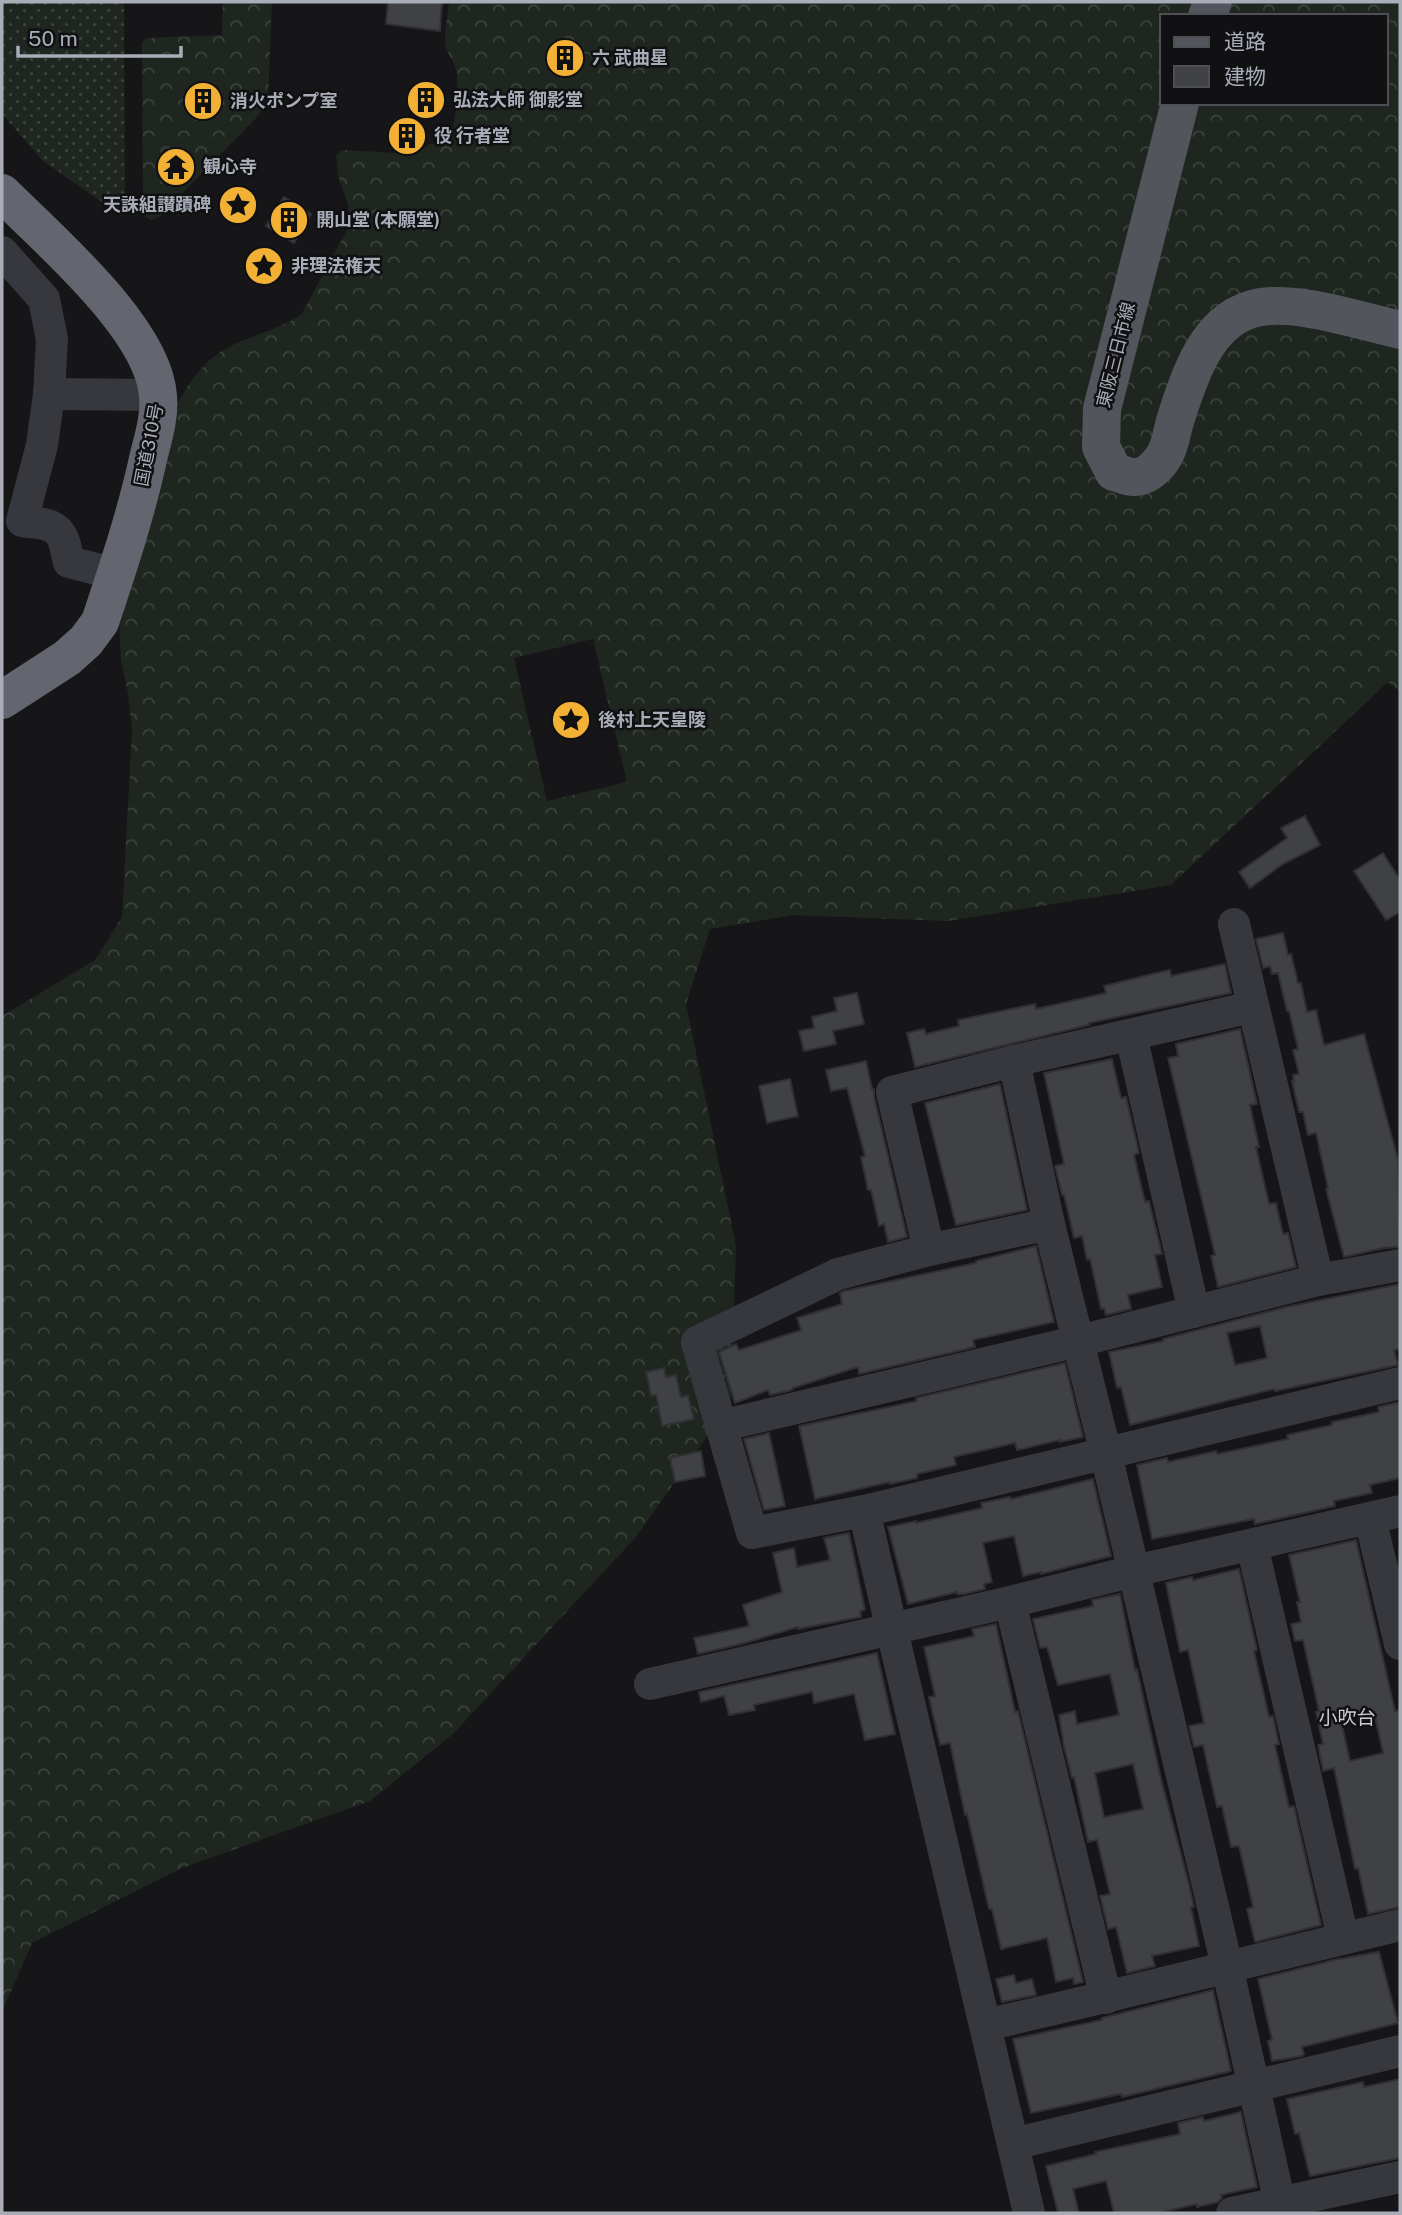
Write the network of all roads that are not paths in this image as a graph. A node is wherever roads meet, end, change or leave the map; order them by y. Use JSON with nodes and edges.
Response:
{"nodes":[{"id":1,"x":1179,"y":105,"type":"edge"},
{"id":2,"x":2,"y":193,"type":"edge"},
{"id":3,"x":2,"y":252,"type":"edge"},
{"id":4,"x":1400,"y":330,"type":"edge"},
{"id":5,"x":49,"y":394,"type":"junction"},
{"id":6,"x":158,"y":395,"type":"junction"},
{"id":7,"x":116,"y":574,"type":"junction"},
{"id":8,"x":2,"y":700,"type":"edge"},
{"id":9,"x":1234,"y":924,"type":"dead end"},
{"id":10,"x":1252,"y":1007,"type":"junction"},
{"id":11,"x":1131,"y":1035,"type":"junction"},
{"id":12,"x":1014,"y":1061,"type":"junction"},
{"id":13,"x":1049,"y":1224,"type":"junction"},
{"id":14,"x":929,"y":1250,"type":"junction"},
{"id":15,"x":1400,"y":1265,"type":"edge"},
{"id":16,"x":1318,"y":1280,"type":"junction"},
{"id":17,"x":1194,"y":1312,"type":"junction"},
{"id":18,"x":1079,"y":1341,"type":"junction"},
{"id":19,"x":1400,"y":1383,"type":"edge"},
{"id":20,"x":720,"y":1426,"type":"junction"},
{"id":21,"x":1106,"y":1454,"type":"junction"},
{"id":22,"x":864,"y":1511,"type":"junction"},
{"id":23,"x":1385,"y":1514,"type":"edge"},
{"id":24,"x":1252,"y":1545,"type":"junction"},
{"id":25,"x":1134,"y":1571,"type":"junction"},
{"id":26,"x":1010,"y":1602,"type":"junction"},
{"id":27,"x":891,"y":1629,"type":"junction"},
{"id":28,"x":1400,"y":1644,"type":"edge"},
{"id":29,"x":650,"y":1684,"type":"dead end"},
{"id":30,"x":1400,"y":1925,"type":"edge"},
{"id":31,"x":1343,"y":1938,"type":"junction"},
{"id":32,"x":1227,"y":1966,"type":"junction"},
{"id":33,"x":1106,"y":1998,"type":"junction"},
{"id":34,"x":985,"y":2025,"type":"junction"},
{"id":35,"x":1400,"y":2052,"type":"edge"},
{"id":36,"x":1254,"y":2086,"type":"junction"},
{"id":37,"x":1013,"y":2144,"type":"junction"},
{"id":38,"x":1400,"y":2179,"type":"edge"},
{"id":39,"x":1280,"y":2207,"type":"edge"},
{"id":40,"x":1029,"y":2213,"type":"edge"},
{"id":41,"x":1232,"y":2213,"type":"edge"}],
"edges":[{"from":1,"to":4,"type":"main road","name":"東阪三日市線"},
{"from":2,"to":6,"type":"highway","name":"国道310号"},
{"from":3,"to":5,"type":"street"},
{"from":5,"to":6,"type":"street"},
{"from":5,"to":7,"type":"street"},
{"from":6,"to":7,"type":"highway","name":"国道310号"},
{"from":7,"to":8,"type":"highway","name":"国道310号"},
{"from":9,"to":10,"type":"street"},
{"from":10,"to":11,"type":"street"},
{"from":10,"to":16,"type":"street"},
{"from":11,"to":12,"type":"street"},
{"from":11,"to":17,"type":"street"},
{"from":12,"to":13,"type":"street"},
{"from":12,"to":14,"type":"street"},
{"from":13,"to":14,"type":"street"},
{"from":13,"to":18,"type":"street"},
{"from":14,"to":20,"type":"street"},
{"from":15,"to":16,"type":"street"},
{"from":16,"to":17,"type":"street"},
{"from":17,"to":18,"type":"street"},
{"from":18,"to":20,"type":"street"},
{"from":18,"to":21,"type":"street"},
{"from":19,"to":21,"type":"street"},
{"from":20,"to":22,"type":"street"},
{"from":21,"to":22,"type":"street"},
{"from":21,"to":25,"type":"street"},
{"from":22,"to":27,"type":"street"},
{"from":23,"to":24,"type":"street"},
{"from":23,"to":28,"type":"street"},
{"from":24,"to":25,"type":"street"},
{"from":24,"to":31,"type":"street"},
{"from":25,"to":26,"type":"street"},
{"from":25,"to":32,"type":"street"},
{"from":26,"to":27,"type":"street"},
{"from":26,"to":33,"type":"street"},
{"from":27,"to":29,"type":"street"},
{"from":27,"to":34,"type":"street"},
{"from":30,"to":31,"type":"street"},
{"from":31,"to":32,"type":"street"},
{"from":32,"to":33,"type":"street"},
{"from":32,"to":36,"type":"street"},
{"from":33,"to":34,"type":"street"},
{"from":34,"to":37,"type":"street"},
{"from":35,"to":36,"type":"street"},
{"from":36,"to":37,"type":"street"},
{"from":36,"to":39,"type":"street"},
{"from":37,"to":40,"type":"street"},
{"from":38,"to":39,"type":"street"},
{"from":39,"to":41,"type":"street"}]}
